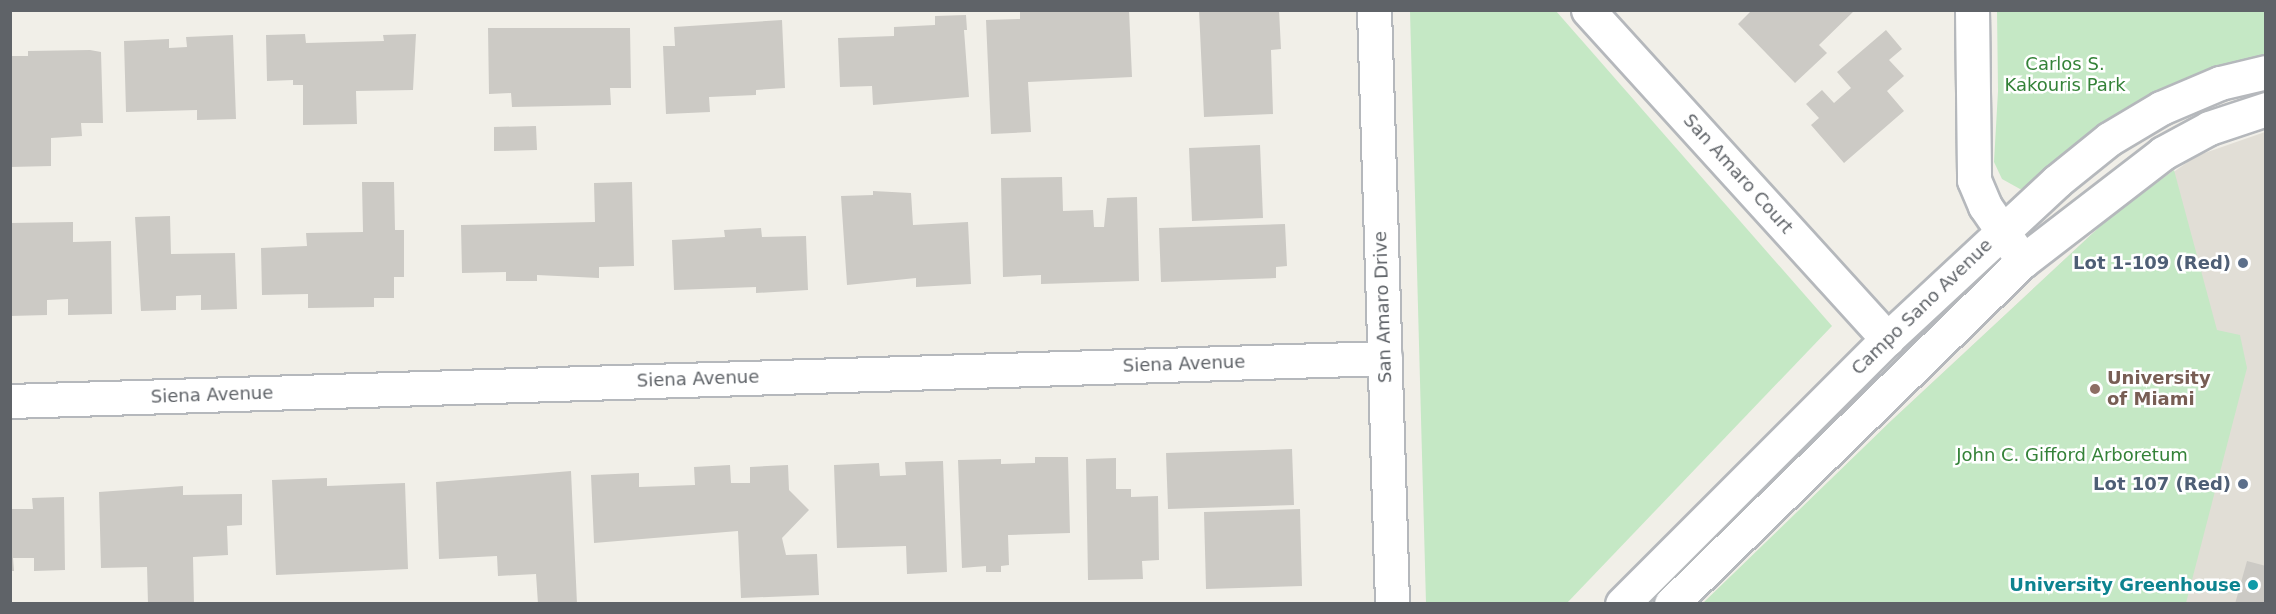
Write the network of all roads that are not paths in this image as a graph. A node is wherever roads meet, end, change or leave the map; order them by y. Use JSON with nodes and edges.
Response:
{"nodes":[{"id":1,"x":1374,"y":10,"type":"edge"},
{"id":2,"x":1588,"y":10,"type":"edge"},
{"id":3,"x":1972,"y":10,"type":"edge"},
{"id":4,"x":2265,"y":72,"type":"edge"},
{"id":5,"x":2265,"y":109,"type":"edge"},
{"id":6,"x":2001,"y":232,"type":"junction"},
{"id":7,"x":2023,"y":261,"type":"junction"},
{"id":8,"x":1887,"y":339,"type":"junction"},
{"id":9,"x":1385,"y":358,"type":"junction"},
{"id":10,"x":10,"y":401,"type":"edge"},
{"id":11,"x":1392,"y":603,"type":"edge"},
{"id":12,"x":1622,"y":603,"type":"edge"},
{"id":13,"x":1671,"y":603,"type":"edge"}],
"edges":[{"from":1,"to":9,"type":"street","name":"San Amaro Drive"},
{"from":2,"to":8,"type":"street","name":"San Amaro Court"},
{"from":3,"to":6,"type":"street"},
{"from":4,"to":6,"type":"street","name":"Campo Sano Avenue"},
{"from":5,"to":7,"type":"street","name":"Campo Sano Avenue"},
{"from":6,"to":7,"type":"street"},
{"from":6,"to":8,"type":"street","name":"Campo Sano Avenue"},
{"from":7,"to":13,"type":"street","name":"Campo Sano Avenue"},
{"from":8,"to":12,"type":"street","name":"Campo Sano Avenue"},
{"from":9,"to":10,"type":"street","name":"Siena Avenue"},
{"from":9,"to":11,"type":"street","name":"San Amaro Drive"}]}
